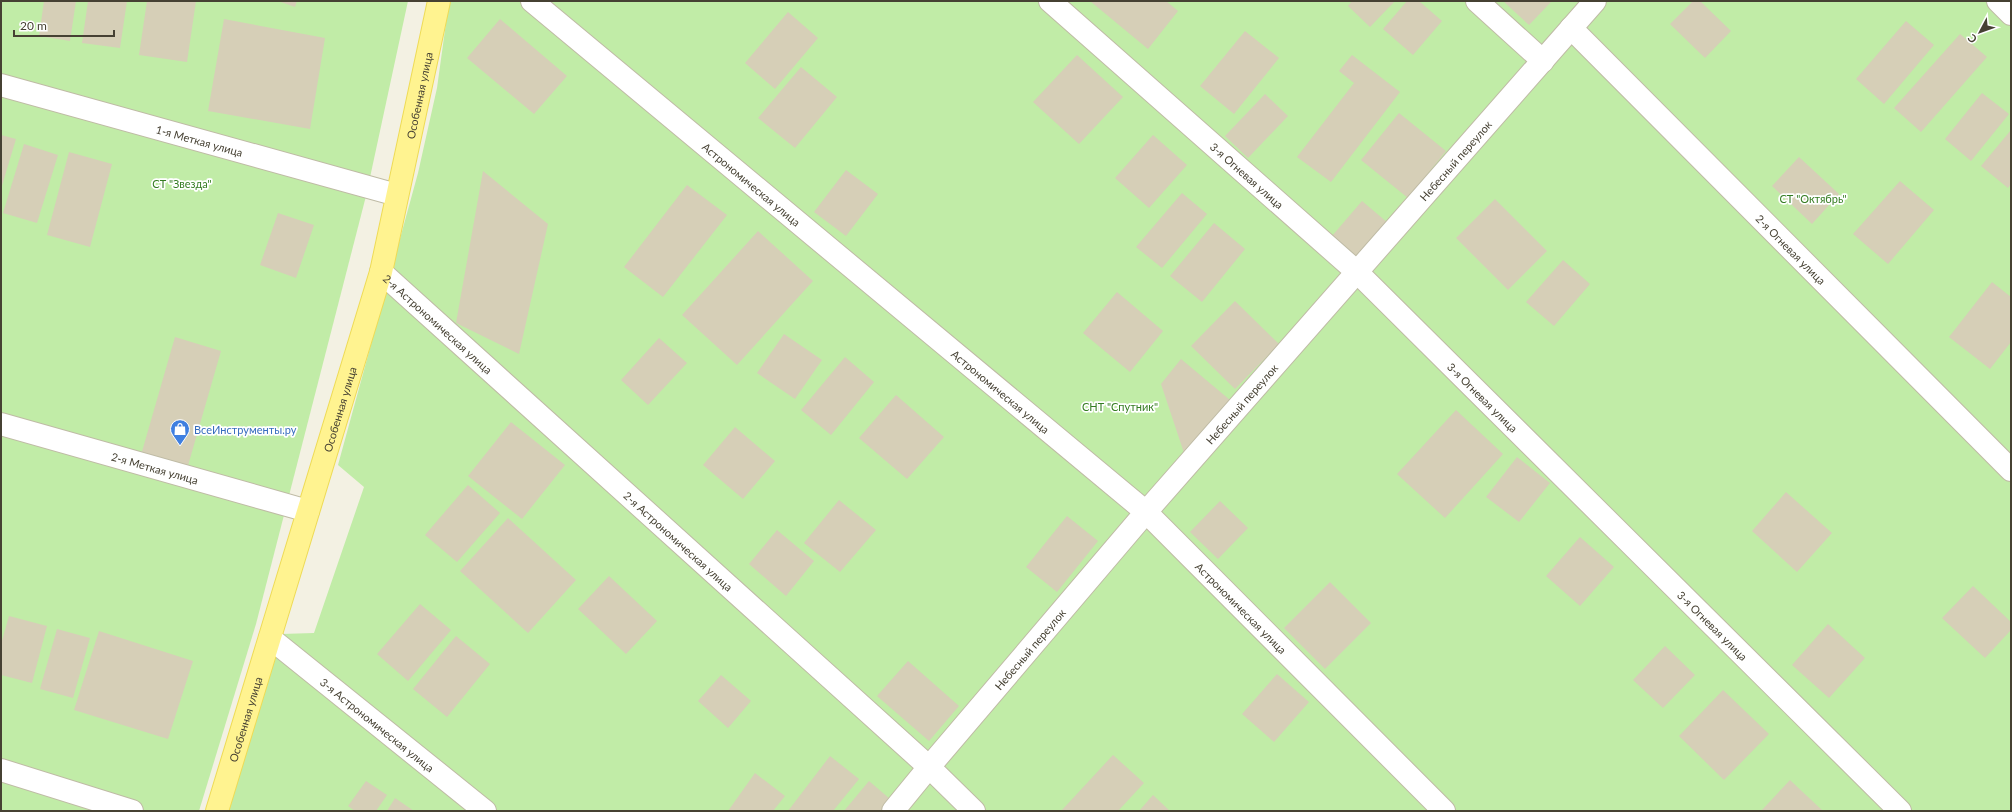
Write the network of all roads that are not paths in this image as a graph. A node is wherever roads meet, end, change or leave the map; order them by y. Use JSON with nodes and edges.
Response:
{"nodes":[{"id":1,"x":439,"y":1,"type":"edge"},
{"id":2,"x":532,"y":1,"type":"edge"},
{"id":3,"x":1050,"y":1,"type":"edge"},
{"id":4,"x":1477,"y":1,"type":"edge"},
{"id":5,"x":1595,"y":1,"type":"edge"},
{"id":6,"x":1998,"y":1,"type":"edge"},
{"id":7,"x":2011,"y":14,"type":"edge"},
{"id":8,"x":1572,"y":28,"type":"junction"},
{"id":9,"x":1542,"y":61,"type":"junction"},
{"id":10,"x":1,"y":85,"type":"edge"},
{"id":11,"x":397,"y":195,"type":"junction"},
{"id":12,"x":381,"y":272,"type":"junction"},
{"id":13,"x":1357,"y":272,"type":"junction"},
{"id":14,"x":1,"y":424,"type":"edge"},
{"id":15,"x":2011,"y":470,"type":"edge"},
{"id":16,"x":308,"y":511,"type":"junction"},
{"id":17,"x":1146,"y":512,"type":"junction"},
{"id":18,"x":270,"y":638,"type":"junction"},
{"id":19,"x":929,"y":767,"type":"junction"},
{"id":20,"x":1,"y":770,"type":"edge"},
{"id":21,"x":132,"y":811,"type":"edge"},
{"id":22,"x":217,"y":811,"type":"edge"},
{"id":23,"x":484,"y":811,"type":"edge"},
{"id":24,"x":894,"y":811,"type":"edge"},
{"id":25,"x":974,"y":811,"type":"edge"},
{"id":26,"x":1444,"y":811,"type":"edge"},
{"id":27,"x":1900,"y":811,"type":"edge"}],
"edges":[{"from":1,"to":11,"type":"main road","name":"Особенная улица"},
{"from":2,"to":17,"type":"lane","name":"Астрономическая улица"},
{"from":3,"to":13,"type":"lane","name":"3-я Огневая улица"},
{"from":4,"to":9,"type":"lane"},
{"from":5,"to":8,"type":"lane","name":"Небесный переулок"},
{"from":6,"to":7,"type":"lane"},
{"from":8,"to":9,"type":"lane","name":"Небесный переулок"},
{"from":8,"to":15,"type":"lane","name":"2-я Огневая улица"},
{"from":9,"to":13,"type":"lane","name":"Небесный переулок"},
{"from":10,"to":11,"type":"lane","name":"1-я Меткая улица"},
{"from":11,"to":12,"type":"main road","name":"Особенная улица"},
{"from":12,"to":16,"type":"main road","name":"Особенная улица"},
{"from":12,"to":19,"type":"lane","name":"2-я Астрономическая улица"},
{"from":13,"to":17,"type":"lane","name":"Небесный переулок"},
{"from":13,"to":27,"type":"lane","name":"3-я Огневая улица"},
{"from":14,"to":16,"type":"lane","name":"2-я Меткая улица"},
{"from":16,"to":18,"type":"main road","name":"Особенная улица"},
{"from":17,"to":19,"type":"lane","name":"Небесный переулок"},
{"from":17,"to":26,"type":"lane","name":"Астрономическая улица"},
{"from":18,"to":22,"type":"main road","name":"Особенная улица"},
{"from":18,"to":23,"type":"lane","name":"3-я Астрономическая улица"},
{"from":19,"to":24,"type":"lane","name":"Небесный переулок"},
{"from":19,"to":25,"type":"lane","name":"2-я Астрономическая улица"},
{"from":20,"to":21,"type":"lane"}]}
